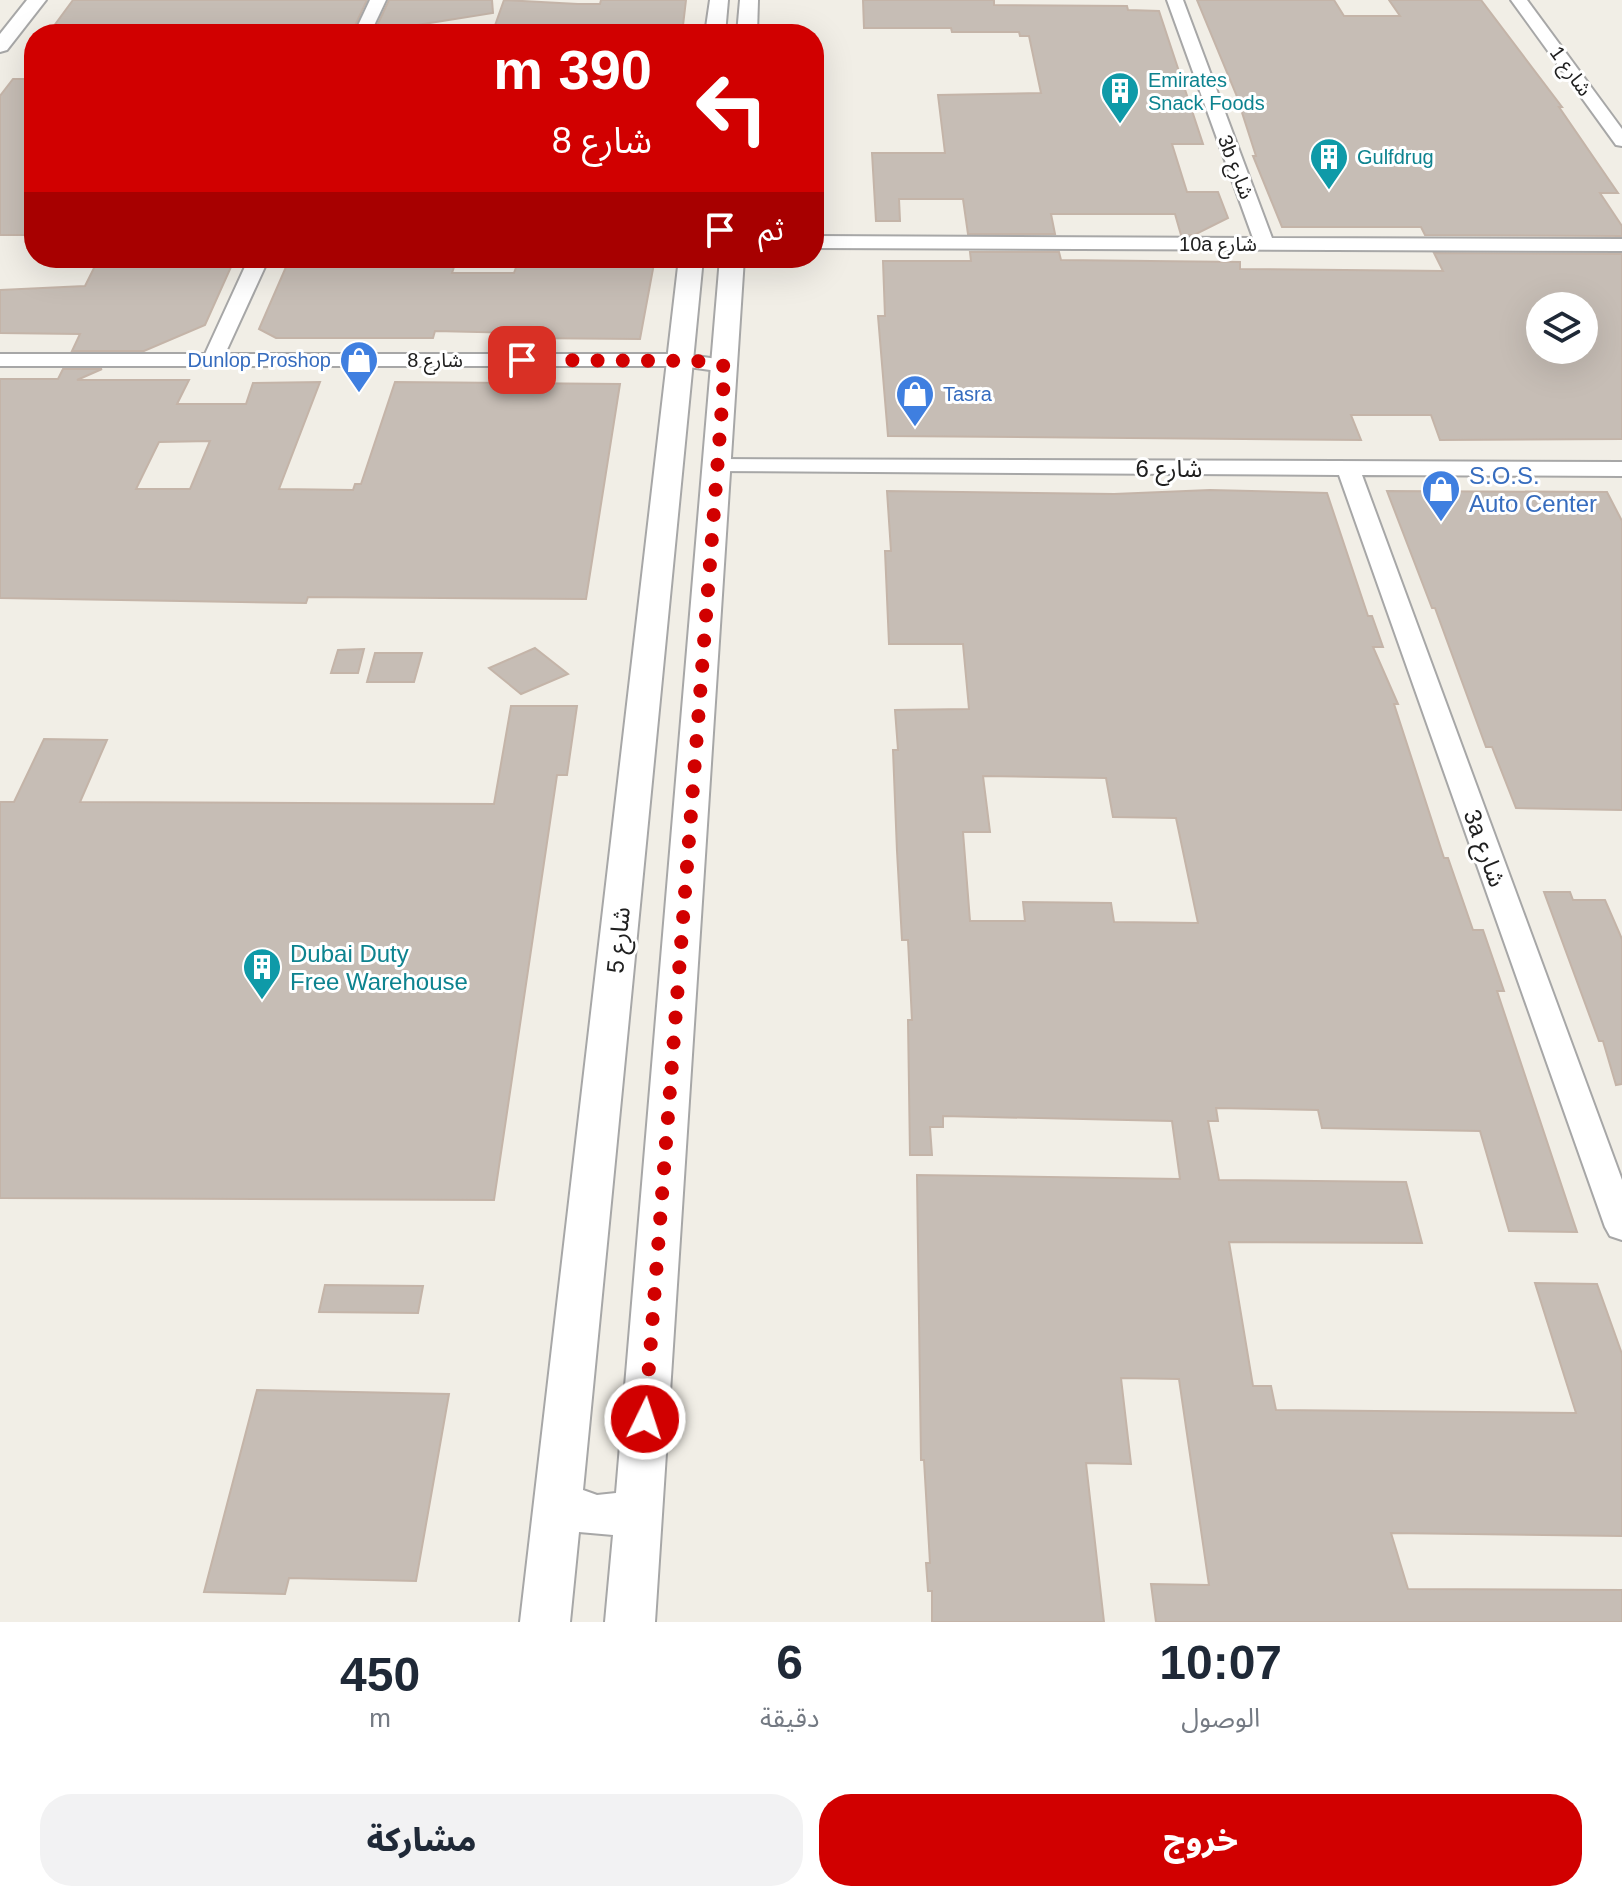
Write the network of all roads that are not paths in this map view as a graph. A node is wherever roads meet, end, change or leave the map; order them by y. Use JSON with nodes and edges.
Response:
{"nodes":[{"id":1,"x":37,"y":0,"type":"edge"},
{"id":2,"x":378,"y":0,"type":"edge"},
{"id":3,"x":719,"y":0,"type":"edge"},
{"id":4,"x":749,"y":0,"type":"edge"},
{"id":5,"x":1175,"y":0,"type":"edge"},
{"id":6,"x":1519,"y":0,"type":"edge"},
{"id":7,"x":367,"y":24,"type":"edge"},
{"id":8,"x":716,"y":24,"type":"edge"},
{"id":9,"x":748,"y":24,"type":"edge"},
{"id":10,"x":0,"y":46,"type":"edge"},
{"id":11,"x":1622,"y":141,"type":"edge"},
{"id":12,"x":824,"y":242,"type":"edge"},
{"id":13,"x":1265,"y":244,"type":"junction"},
{"id":14,"x":1622,"y":245,"type":"edge"},
{"id":15,"x":254,"y":268,"type":"edge"},
{"id":16,"x":690,"y":268,"type":"edge"},
{"id":17,"x":731,"y":268,"type":"edge"},
{"id":18,"x":0,"y":360,"type":"edge"},
{"id":19,"x":212,"y":360,"type":"junction"},
{"id":20,"x":681,"y":360,"type":"junction"},
{"id":21,"x":725,"y":366,"type":"junction"},
{"id":22,"x":716,"y":466,"type":"junction"},
{"id":23,"x":1348,"y":468,"type":"junction"},
{"id":24,"x":1622,"y":469,"type":"edge"},
{"id":25,"x":1622,"y":1227,"type":"edge"},
{"id":26,"x":559,"y":1499,"type":"junction"},
{"id":27,"x":638,"y":1506,"type":"junction"},
{"id":28,"x":545,"y":1622,"type":"edge"},
{"id":29,"x":630,"y":1622,"type":"edge"}],
"edges":[{"from":1,"to":10,"type":"street"},
{"from":2,"to":7,"type":"street"},
{"from":3,"to":8,"type":"street"},
{"from":4,"to":9,"type":"street"},
{"from":5,"to":13,"type":"street","name":"3b شارع"},
{"from":6,"to":11,"type":"street","name":"شارع 1"},
{"from":12,"to":13,"type":"street","name":"10a شارع"},
{"from":13,"to":14,"type":"street","name":"10a شارع"},
{"from":15,"to":19,"type":"street"},
{"from":16,"to":20,"type":"street","name":"شارع 5"},
{"from":17,"to":21,"type":"street"},
{"from":18,"to":19,"type":"street","name":"شارع 8"},
{"from":19,"to":20,"type":"street","name":"شارع 8"},
{"from":20,"to":21,"type":"street","name":"شارع 8"},
{"from":20,"to":26,"type":"street","name":"شارع 5"},
{"from":21,"to":22,"type":"street"},
{"from":22,"to":23,"type":"street","name":"شارع 6"},
{"from":22,"to":27,"type":"street"},
{"from":23,"to":24,"type":"street","name":"شارع 6"},
{"from":23,"to":25,"type":"street","name":"3a شارع"},
{"from":26,"to":27,"type":"street"},
{"from":26,"to":28,"type":"street","name":"شارع 5"},
{"from":27,"to":29,"type":"street"}]}
